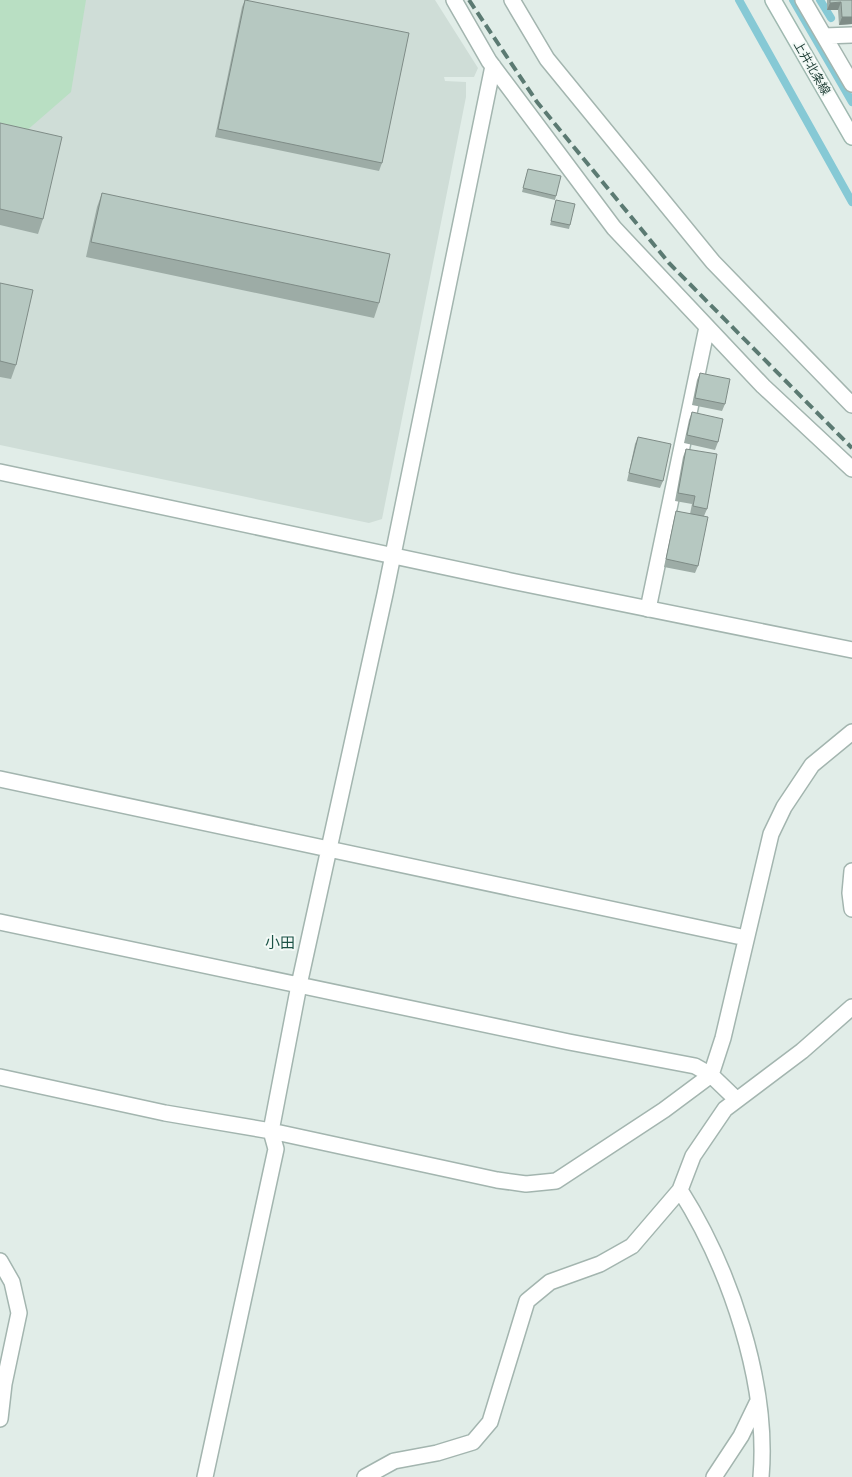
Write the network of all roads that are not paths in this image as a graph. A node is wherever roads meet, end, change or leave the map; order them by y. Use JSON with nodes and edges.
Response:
{"nodes":[{"id":1,"x":454,"y":0,"type":"edge"},
{"id":2,"x":512,"y":0,"type":"edge"},
{"id":3,"x":773,"y":0,"type":"edge"},
{"id":4,"x":803,"y":0,"type":"edge"},
{"id":5,"x":852,"y":35,"type":"edge"},
{"id":6,"x":824,"y":36,"type":"junction"},
{"id":7,"x":493,"y":66,"type":"junction"},
{"id":8,"x":852,"y":84,"type":"edge"},
{"id":9,"x":852,"y":137,"type":"edge"},
{"id":10,"x":707,"y":327,"type":"junction"},
{"id":11,"x":852,"y":405,"type":"edge"},
{"id":12,"x":852,"y":469,"type":"edge"},
{"id":13,"x":0,"y":472,"type":"edge"},
{"id":14,"x":393,"y":555,"type":"junction"},
{"id":15,"x":648,"y":609,"type":"junction"},
{"id":16,"x":852,"y":650,"type":"edge"},
{"id":17,"x":852,"y":732,"type":"edge"},
{"id":18,"x":0,"y":779,"type":"edge"},
{"id":19,"x":329,"y":849,"type":"junction"},
{"id":20,"x":852,"y":871,"type":"edge"},
{"id":21,"x":852,"y":909,"type":"edge"},
{"id":22,"x":0,"y":922,"type":"edge"},
{"id":23,"x":746,"y":938,"type":"junction"},
{"id":24,"x":299,"y":985,"type":"junction"},
{"id":25,"x":852,"y":1007,"type":"edge"},
{"id":26,"x":711,"y":1075,"type":"junction"},
{"id":27,"x":0,"y":1077,"type":"edge"},
{"id":28,"x":737,"y":1100,"type":"junction"},
{"id":29,"x":270,"y":1131,"type":"junction"},
{"id":30,"x":680,"y":1190,"type":"junction"},
{"id":31,"x":0,"y":1261,"type":"edge"},
{"id":32,"x":757,"y":1402,"type":"junction"},
{"id":33,"x":0,"y":1419,"type":"edge"},
{"id":34,"x":205,"y":1477,"type":"edge"},
{"id":35,"x":365,"y":1477,"type":"edge"},
{"id":36,"x":714,"y":1477,"type":"edge"},
{"id":37,"x":761,"y":1477,"type":"edge"}],
"edges":[{"from":1,"to":7,"type":"street"},
{"from":2,"to":11,"type":"street"},
{"from":3,"to":9,"type":"street","name":"上井北条線"},
{"from":4,"to":6,"type":"street"},
{"from":5,"to":6,"type":"street"},
{"from":6,"to":8,"type":"street"},
{"from":7,"to":10,"type":"street"},
{"from":7,"to":14,"type":"street"},
{"from":10,"to":12,"type":"street"},
{"from":10,"to":15,"type":"street"},
{"from":13,"to":14,"type":"street"},
{"from":14,"to":15,"type":"street"},
{"from":14,"to":19,"type":"street"},
{"from":15,"to":16,"type":"street"},
{"from":17,"to":23,"type":"street"},
{"from":18,"to":19,"type":"street"},
{"from":19,"to":23,"type":"street"},
{"from":19,"to":24,"type":"street"},
{"from":20,"to":21,"type":"street"},
{"from":22,"to":24,"type":"street"},
{"from":23,"to":26,"type":"street"},
{"from":24,"to":26,"type":"street"},
{"from":24,"to":29,"type":"street"},
{"from":25,"to":28,"type":"street"},
{"from":26,"to":28,"type":"street"},
{"from":26,"to":29,"type":"street"},
{"from":27,"to":29,"type":"street"},
{"from":28,"to":30,"type":"street"},
{"from":29,"to":34,"type":"street"},
{"from":30,"to":32,"type":"street"},
{"from":30,"to":35,"type":"street"},
{"from":31,"to":33,"type":"street"},
{"from":32,"to":36,"type":"street"},
{"from":32,"to":37,"type":"street"}]}
